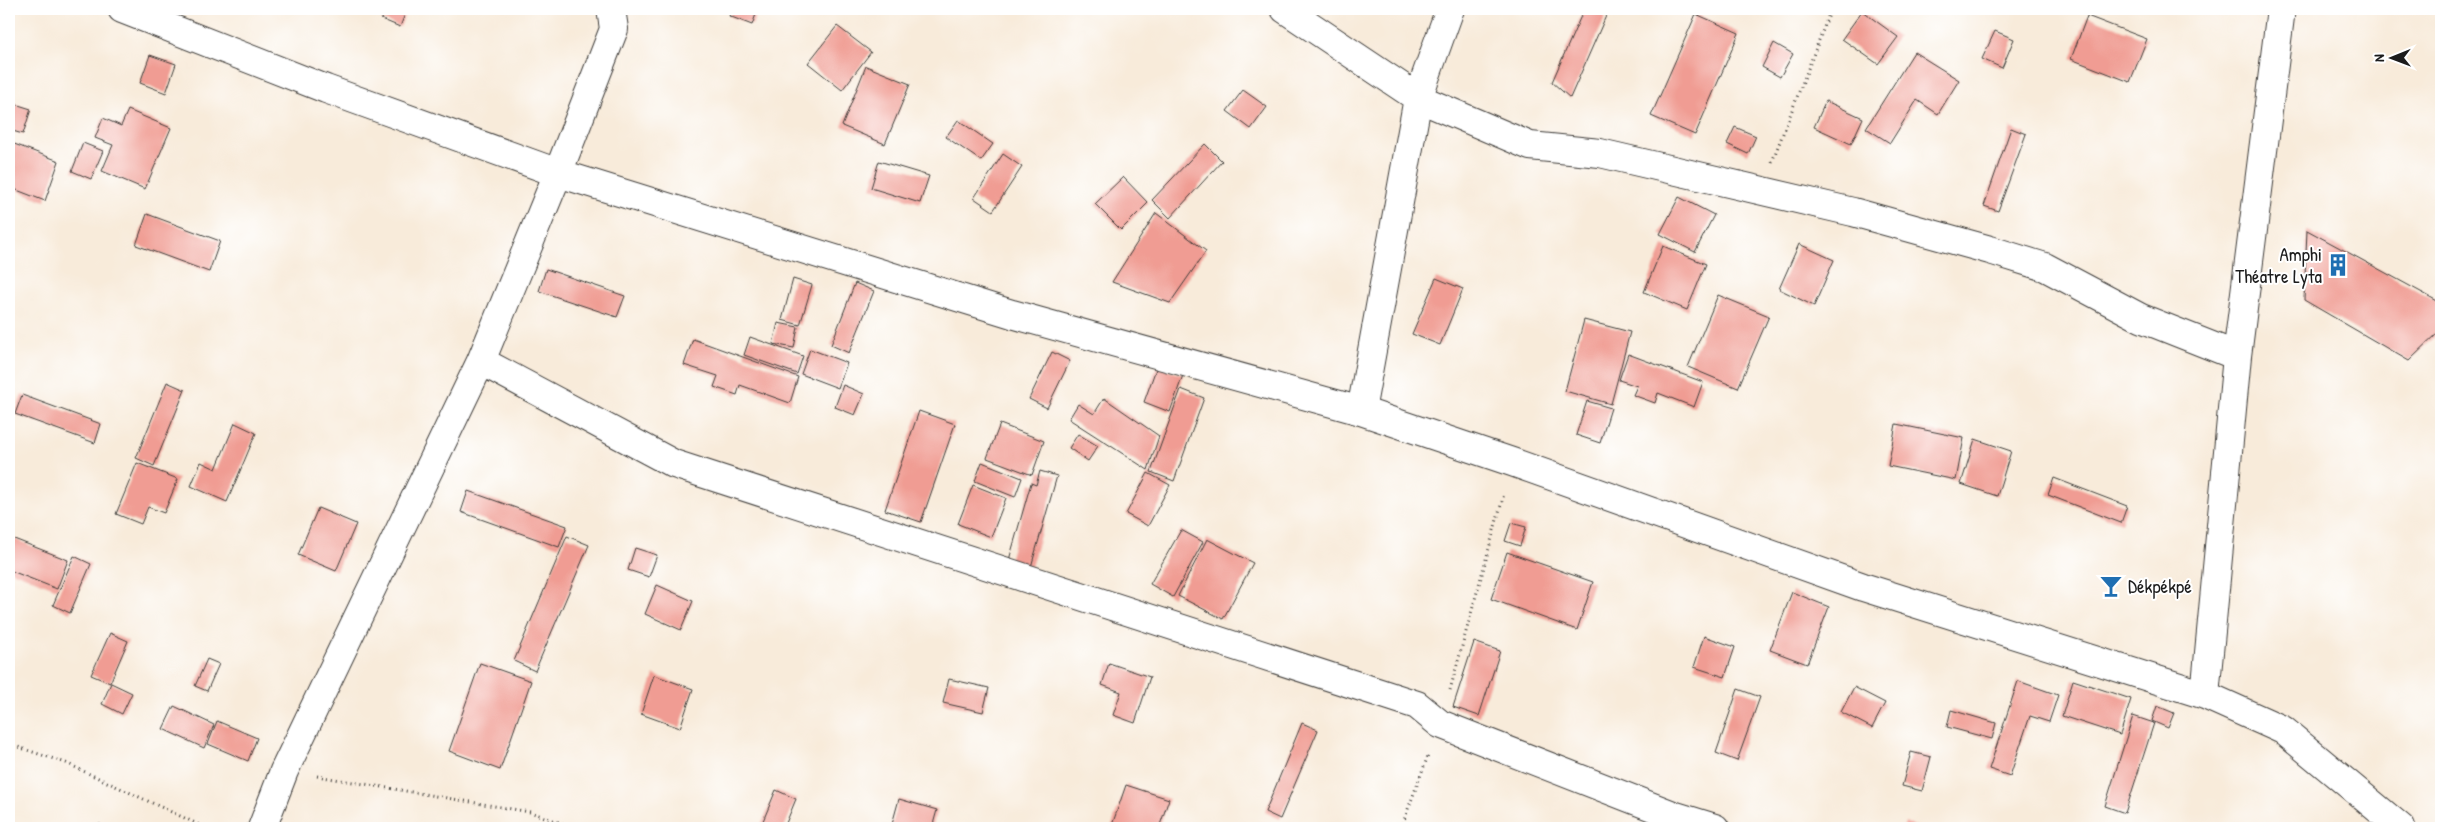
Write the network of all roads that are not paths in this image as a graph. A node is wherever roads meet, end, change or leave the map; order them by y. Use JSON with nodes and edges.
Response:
{"nodes":[{"id":1,"x":122,"y":9,"type":"edge"},
{"id":2,"x":611,"y":9,"type":"edge"},
{"id":3,"x":1286,"y":9,"type":"edge"},
{"id":4,"x":1450,"y":9,"type":"edge"},
{"id":5,"x":2281,"y":9,"type":"edge"},
{"id":6,"x":1418,"y":98,"type":"junction"},
{"id":7,"x":558,"y":173,"type":"junction"},
{"id":8,"x":2238,"y":356,"type":"junction"},
{"id":9,"x":481,"y":360,"type":"junction"},
{"id":10,"x":1361,"y":411,"type":"junction"},
{"id":11,"x":2205,"y":694,"type":"junction"},
{"id":12,"x":262,"y":828,"type":"edge"},
{"id":13,"x":1715,"y":828,"type":"edge"},
{"id":14,"x":2401,"y":828,"type":"edge"}],
"edges":[{"from":1,"to":7,"type":"street"},
{"from":2,"to":7,"type":"street"},
{"from":3,"to":6,"type":"street"},
{"from":4,"to":6,"type":"street"},
{"from":5,"to":8,"type":"street"},
{"from":6,"to":8,"type":"street"},
{"from":6,"to":10,"type":"street"},
{"from":7,"to":9,"type":"street"},
{"from":7,"to":10,"type":"street"},
{"from":8,"to":11,"type":"street"},
{"from":9,"to":12,"type":"street"},
{"from":9,"to":13,"type":"street"},
{"from":10,"to":11,"type":"street"},
{"from":11,"to":14,"type":"street"}]}
